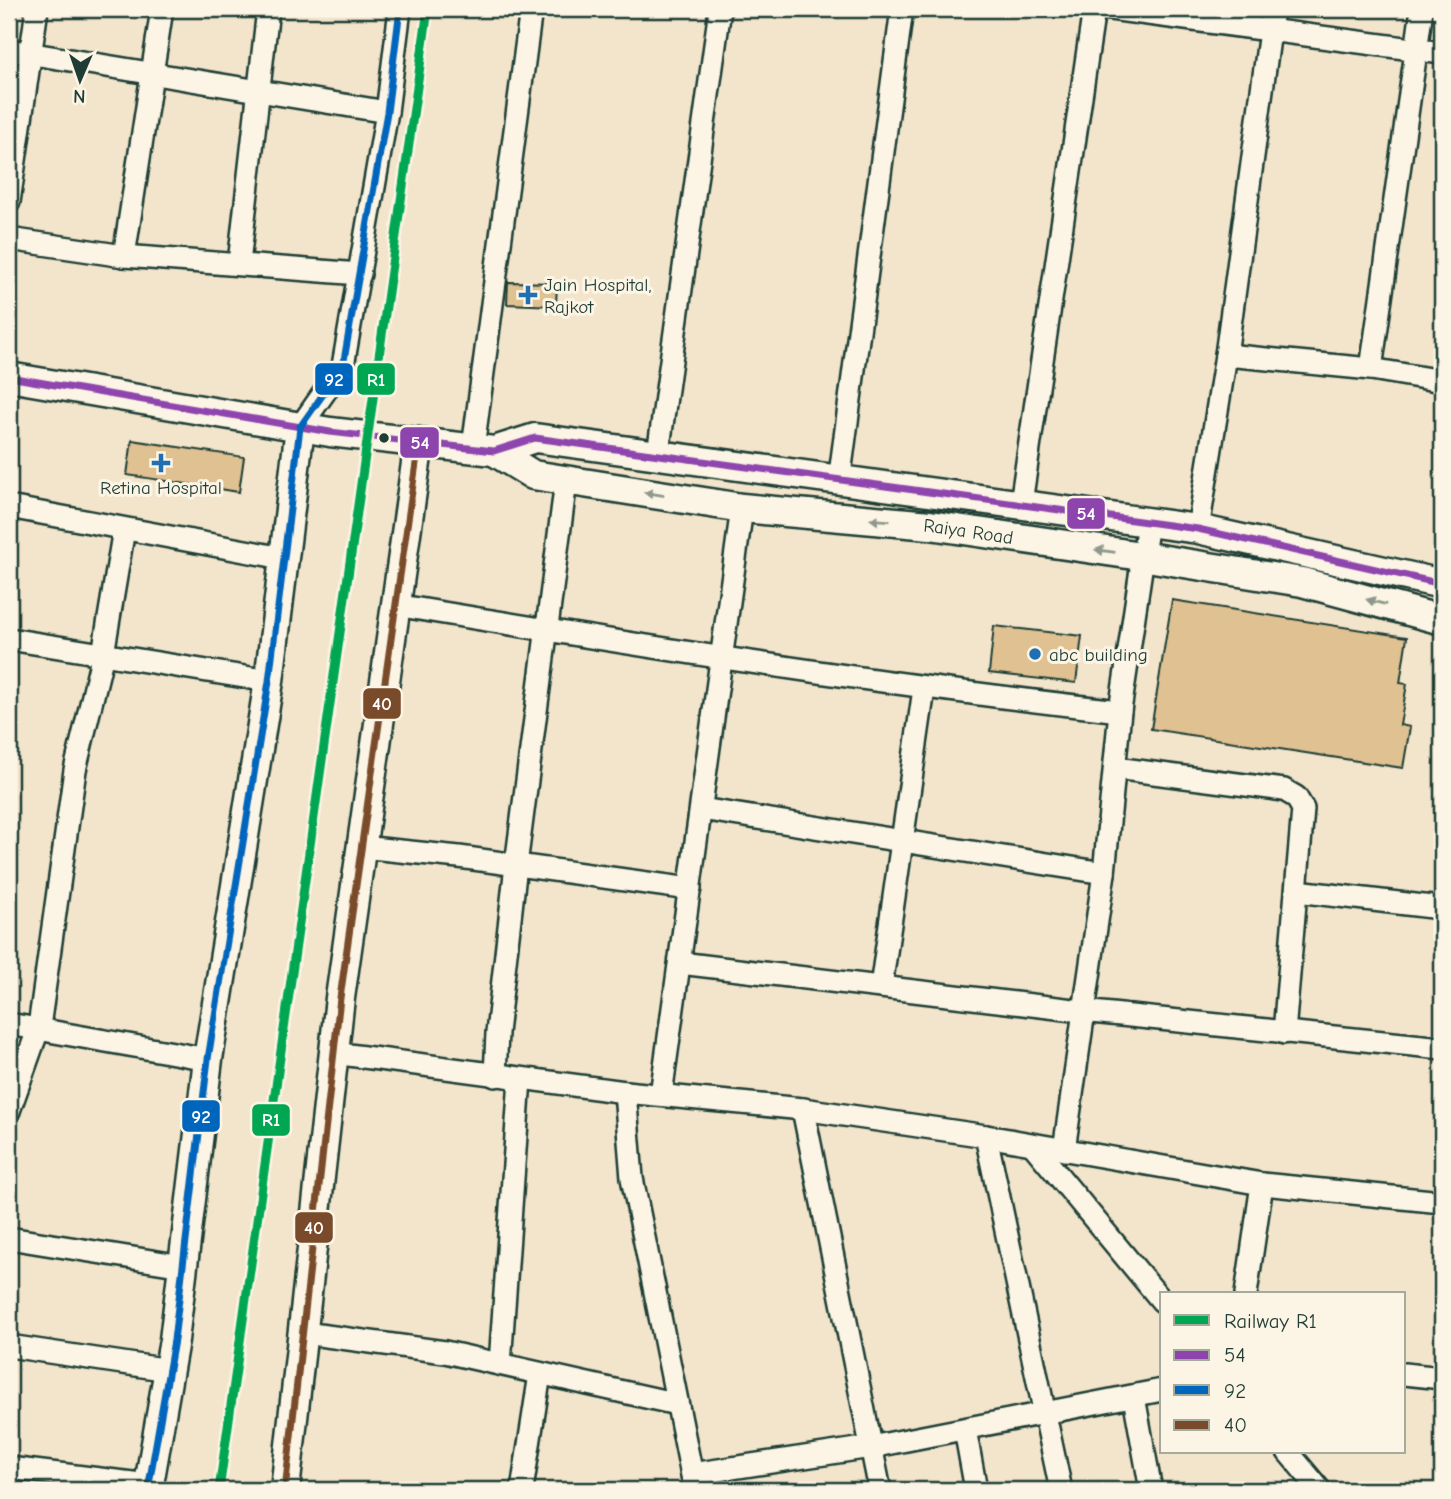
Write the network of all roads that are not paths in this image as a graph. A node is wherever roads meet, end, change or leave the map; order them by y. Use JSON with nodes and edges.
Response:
{"nodes":[{"id":1,"x":37,"y":9,"type":"edge"},
{"id":2,"x":162,"y":9,"type":"edge"},
{"id":3,"x":268,"y":9,"type":"edge"},
{"id":4,"x":400,"y":9,"type":"edge"},
{"id":5,"x":531,"y":9,"type":"edge"},
{"id":6,"x":720,"y":9,"type":"edge"},
{"id":7,"x":902,"y":9,"type":"edge"},
{"id":8,"x":1094,"y":9,"type":"edge"},
{"id":9,"x":1110,"y":9,"type":"edge"},
{"id":10,"x":1273,"y":9,"type":"edge"},
{"id":11,"x":1422,"y":9,"type":"edge"},
{"id":12,"x":1270,"y":32,"type":"junction"},
{"id":13,"x":9,"y":50,"type":"edge"},
{"id":14,"x":1416,"y":50,"type":"junction"},
{"id":15,"x":1442,"y":53,"type":"edge"},
{"id":16,"x":31,"y":54,"type":"junction"},
{"id":17,"x":152,"y":75,"type":"junction"},
{"id":18,"x":259,"y":91,"type":"junction"},
{"id":19,"x":387,"y":111,"type":"junction"},
{"id":20,"x":9,"y":202,"type":"edge"},
{"id":21,"x":9,"y":239,"type":"edge"},
{"id":22,"x":124,"y":256,"type":"junction"},
{"id":23,"x":239,"y":263,"type":"junction"},
{"id":24,"x":360,"y":274,"type":"junction"},
{"id":25,"x":1226,"y":355,"type":"junction"},
{"id":26,"x":1371,"y":369,"type":"junction"},
{"id":27,"x":9,"y":377,"type":"edge"},
{"id":28,"x":1442,"y":381,"type":"edge"},
{"id":29,"x":300,"y":427,"type":"junction"},
{"id":30,"x":419,"y":442,"type":"junction"},
{"id":31,"x":483,"y":450,"type":"junction"},
{"id":32,"x":658,"y":454,"type":"junction"},
{"id":33,"x":566,"y":481,"type":"junction"},
{"id":34,"x":839,"y":482,"type":"junction"},
{"id":35,"x":1021,"y":503,"type":"junction"},
{"id":36,"x":9,"y":507,"type":"edge"},
{"id":37,"x":742,"y":508,"type":"junction"},
{"id":38,"x":1148,"y":522,"type":"junction"},
{"id":39,"x":124,"y":529,"type":"junction"},
{"id":40,"x":1198,"y":529,"type":"junction"},
{"id":41,"x":1141,"y":556,"type":"junction"},
{"id":42,"x":283,"y":558,"type":"junction"},
{"id":43,"x":1442,"y":584,"type":"edge"},
{"id":44,"x":395,"y":605,"type":"junction"},
{"id":45,"x":1442,"y":620,"type":"edge"},
{"id":46,"x":547,"y":630,"type":"junction"},
{"id":47,"x":9,"y":639,"type":"edge"},
{"id":48,"x":103,"y":654,"type":"junction"},
{"id":49,"x":721,"y":659,"type":"junction"},
{"id":50,"x":269,"y":681,"type":"junction"},
{"id":51,"x":925,"y":689,"type":"junction"},
{"id":52,"x":1120,"y":711,"type":"junction"},
{"id":53,"x":1115,"y":768,"type":"junction"},
{"id":54,"x":701,"y":808,"type":"junction"},
{"id":55,"x":904,"y":841,"type":"junction"},
{"id":56,"x":360,"y":847,"type":"junction"},
{"id":57,"x":516,"y":865,"type":"junction"},
{"id":58,"x":1104,"y":873,"type":"junction"},
{"id":59,"x":690,"y":889,"type":"junction"},
{"id":60,"x":1297,"y":891,"type":"junction"},
{"id":61,"x":1442,"y":911,"type":"edge"},
{"id":62,"x":680,"y":963,"type":"junction"},
{"id":63,"x":881,"y":987,"type":"junction"},
{"id":64,"x":1082,"y":1010,"type":"junction"},
{"id":65,"x":9,"y":1024,"type":"edge"},
{"id":66,"x":39,"y":1027,"type":"junction"},
{"id":67,"x":1284,"y":1033,"type":"junction"},
{"id":68,"x":1442,"y":1048,"type":"edge"},
{"id":69,"x":334,"y":1053,"type":"junction"},
{"id":70,"x":208,"y":1059,"type":"junction"},
{"id":71,"x":495,"y":1076,"type":"junction"},
{"id":72,"x":520,"y":1079,"type":"junction"},
{"id":73,"x":625,"y":1092,"type":"junction"},
{"id":74,"x":661,"y":1095,"type":"junction"},
{"id":75,"x":803,"y":1109,"type":"junction"},
{"id":76,"x":9,"y":1111,"type":"edge"},
{"id":77,"x":986,"y":1136,"type":"junction"},
{"id":78,"x":1032,"y":1145,"type":"junction"},
{"id":79,"x":1064,"y":1150,"type":"junction"},
{"id":80,"x":1262,"y":1184,"type":"junction"},
{"id":81,"x":1442,"y":1202,"type":"edge"},
{"id":82,"x":15,"y":1239,"type":"dead end"},
{"id":83,"x":183,"y":1266,"type":"junction"},
{"id":84,"x":1246,"y":1292,"type":"edge"},
{"id":85,"x":1160,"y":1299,"type":"edge"},
{"id":86,"x":304,"y":1333,"type":"junction"},
{"id":87,"x":9,"y":1346,"type":"edge"},
{"id":88,"x":500,"y":1364,"type":"junction"},
{"id":89,"x":169,"y":1370,"type":"junction"},
{"id":90,"x":540,"y":1374,"type":"junction"},
{"id":91,"x":1406,"y":1374,"type":"edge"},
{"id":92,"x":1442,"y":1378,"type":"edge"},
{"id":93,"x":1160,"y":1390,"type":"edge"},
{"id":94,"x":1134,"y":1397,"type":"junction"},
{"id":95,"x":677,"y":1404,"type":"junction"},
{"id":96,"x":1045,"y":1414,"type":"junction"},
{"id":97,"x":965,"y":1429,"type":"junction"},
{"id":98,"x":871,"y":1447,"type":"junction"},
{"id":99,"x":1290,"y":1454,"type":"edge"},
{"id":100,"x":9,"y":1468,"type":"edge"},
{"id":101,"x":694,"y":1482,"type":"edge"},
{"id":102,"x":148,"y":1488,"type":"edge"},
{"id":103,"x":285,"y":1490,"type":"edge"},
{"id":104,"x":522,"y":1490,"type":"edge"},
{"id":105,"x":880,"y":1490,"type":"edge"},
{"id":106,"x":976,"y":1490,"type":"edge"},
{"id":107,"x":1061,"y":1490,"type":"edge"},
{"id":108,"x":1151,"y":1490,"type":"edge"},
{"id":109,"x":1320,"y":1490,"type":"edge"}],
"edges":[{"from":1,"to":16,"type":"street"},
{"from":2,"to":17,"type":"street"},
{"from":3,"to":18,"type":"street"},
{"from":4,"to":19,"type":"street"},
{"from":5,"to":31,"type":"street"},
{"from":6,"to":32,"type":"street"},
{"from":7,"to":34,"type":"street"},
{"from":8,"to":35,"type":"street"},
{"from":9,"to":12,"type":"street"},
{"from":10,"to":12,"type":"street"},
{"from":11,"to":14,"type":"street"},
{"from":12,"to":14,"type":"street"},
{"from":12,"to":25,"type":"street"},
{"from":13,"to":16,"type":"street"},
{"from":14,"to":15,"type":"street"},
{"from":14,"to":26,"type":"street"},
{"from":16,"to":17,"type":"street"},
{"from":16,"to":20,"type":"street"},
{"from":17,"to":18,"type":"street"},
{"from":17,"to":22,"type":"street"},
{"from":18,"to":19,"type":"street"},
{"from":18,"to":23,"type":"street"},
{"from":19,"to":24,"type":"street"},
{"from":21,"to":22,"type":"street"},
{"from":22,"to":23,"type":"street"},
{"from":23,"to":24,"type":"street"},
{"from":24,"to":29,"type":"street"},
{"from":25,"to":26,"type":"street"},
{"from":25,"to":40,"type":"street"},
{"from":26,"to":28,"type":"street"},
{"from":27,"to":29,"type":"street","name":"Raiya Road"},
{"from":29,"to":30,"type":"street","name":"Raiya Road"},
{"from":29,"to":42,"type":"street"},
{"from":30,"to":31,"type":"street","name":"Raiya Road"},
{"from":30,"to":44,"type":"street"},
{"from":31,"to":32,"type":"street","name":"Raiya Road"},
{"from":31,"to":33,"type":"street","name":"Raiya Road"},
{"from":32,"to":34,"type":"street","name":"Raiya Road"},
{"from":37,"to":33,"type":"street","name":"Raiya Road","one_way":true},
{"from":33,"to":46,"type":"street"},
{"from":34,"to":35,"type":"street","name":"Raiya Road"},
{"from":35,"to":38,"type":"street","name":"Raiya Road"},
{"from":36,"to":39,"type":"street"},
{"from":41,"to":37,"type":"street","name":"Raiya Road","one_way":true},
{"from":37,"to":49,"type":"street"},
{"from":38,"to":40,"type":"street","name":"Raiya Road"},
{"from":38,"to":41,"type":"street"},
{"from":39,"to":42,"type":"street"},
{"from":39,"to":48,"type":"street"},
{"from":40,"to":43,"type":"street","name":"Raiya Road"},
{"from":45,"to":41,"type":"street","name":"Raiya Road","one_way":true},
{"from":41,"to":52,"type":"street"},
{"from":42,"to":50,"type":"street"},
{"from":44,"to":46,"type":"street"},
{"from":44,"to":56,"type":"street"},
{"from":46,"to":49,"type":"street"},
{"from":46,"to":57,"type":"street"},
{"from":47,"to":48,"type":"street"},
{"from":48,"to":50,"type":"street"},
{"from":48,"to":66,"type":"street"},
{"from":49,"to":51,"type":"street"},
{"from":49,"to":54,"type":"street"},
{"from":50,"to":70,"type":"street"},
{"from":51,"to":52,"type":"street"},
{"from":51,"to":55,"type":"street"},
{"from":52,"to":53,"type":"street"},
{"from":53,"to":58,"type":"street"},
{"from":53,"to":60,"type":"street"},
{"from":54,"to":55,"type":"street"},
{"from":54,"to":59,"type":"street"},
{"from":55,"to":58,"type":"street"},
{"from":55,"to":63,"type":"street"},
{"from":56,"to":57,"type":"street"},
{"from":56,"to":69,"type":"street"},
{"from":57,"to":59,"type":"street"},
{"from":57,"to":71,"type":"street"},
{"from":58,"to":64,"type":"street"},
{"from":59,"to":62,"type":"street"},
{"from":60,"to":61,"type":"street"},
{"from":60,"to":67,"type":"street"},
{"from":62,"to":63,"type":"street"},
{"from":62,"to":74,"type":"street"},
{"from":63,"to":64,"type":"street"},
{"from":64,"to":67,"type":"street"},
{"from":64,"to":79,"type":"street"},
{"from":65,"to":66,"type":"street"},
{"from":66,"to":70,"type":"street"},
{"from":66,"to":76,"type":"street"},
{"from":67,"to":68,"type":"street"},
{"from":69,"to":71,"type":"street"},
{"from":69,"to":86,"type":"street"},
{"from":70,"to":83,"type":"street"},
{"from":71,"to":72,"type":"street"},
{"from":72,"to":73,"type":"street"},
{"from":72,"to":88,"type":"street"},
{"from":73,"to":74,"type":"street"},
{"from":73,"to":95,"type":"street"},
{"from":74,"to":75,"type":"street"},
{"from":75,"to":77,"type":"street"},
{"from":75,"to":98,"type":"street"},
{"from":77,"to":78,"type":"street"},
{"from":77,"to":96,"type":"street"},
{"from":78,"to":79,"type":"street"},
{"from":78,"to":85,"type":"street"},
{"from":79,"to":80,"type":"street"},
{"from":80,"to":81,"type":"street"},
{"from":80,"to":84,"type":"street"},
{"from":82,"to":83,"type":"street"},
{"from":83,"to":89,"type":"street"},
{"from":86,"to":88,"type":"street"},
{"from":86,"to":103,"type":"street"},
{"from":87,"to":89,"type":"street"},
{"from":88,"to":90,"type":"street"},
{"from":89,"to":102,"type":"street"},
{"from":90,"to":95,"type":"street"},
{"from":90,"to":104,"type":"street"},
{"from":91,"to":92,"type":"street"},
{"from":93,"to":94,"type":"street"},
{"from":94,"to":96,"type":"street"},
{"from":94,"to":108,"type":"street"},
{"from":95,"to":101,"type":"street"},
{"from":96,"to":97,"type":"street"},
{"from":96,"to":107,"type":"street"},
{"from":97,"to":98,"type":"street"},
{"from":97,"to":106,"type":"street"},
{"from":98,"to":101,"type":"street"},
{"from":98,"to":105,"type":"street"},
{"from":99,"to":109,"type":"street"},
{"from":100,"to":102,"type":"street"}]}
